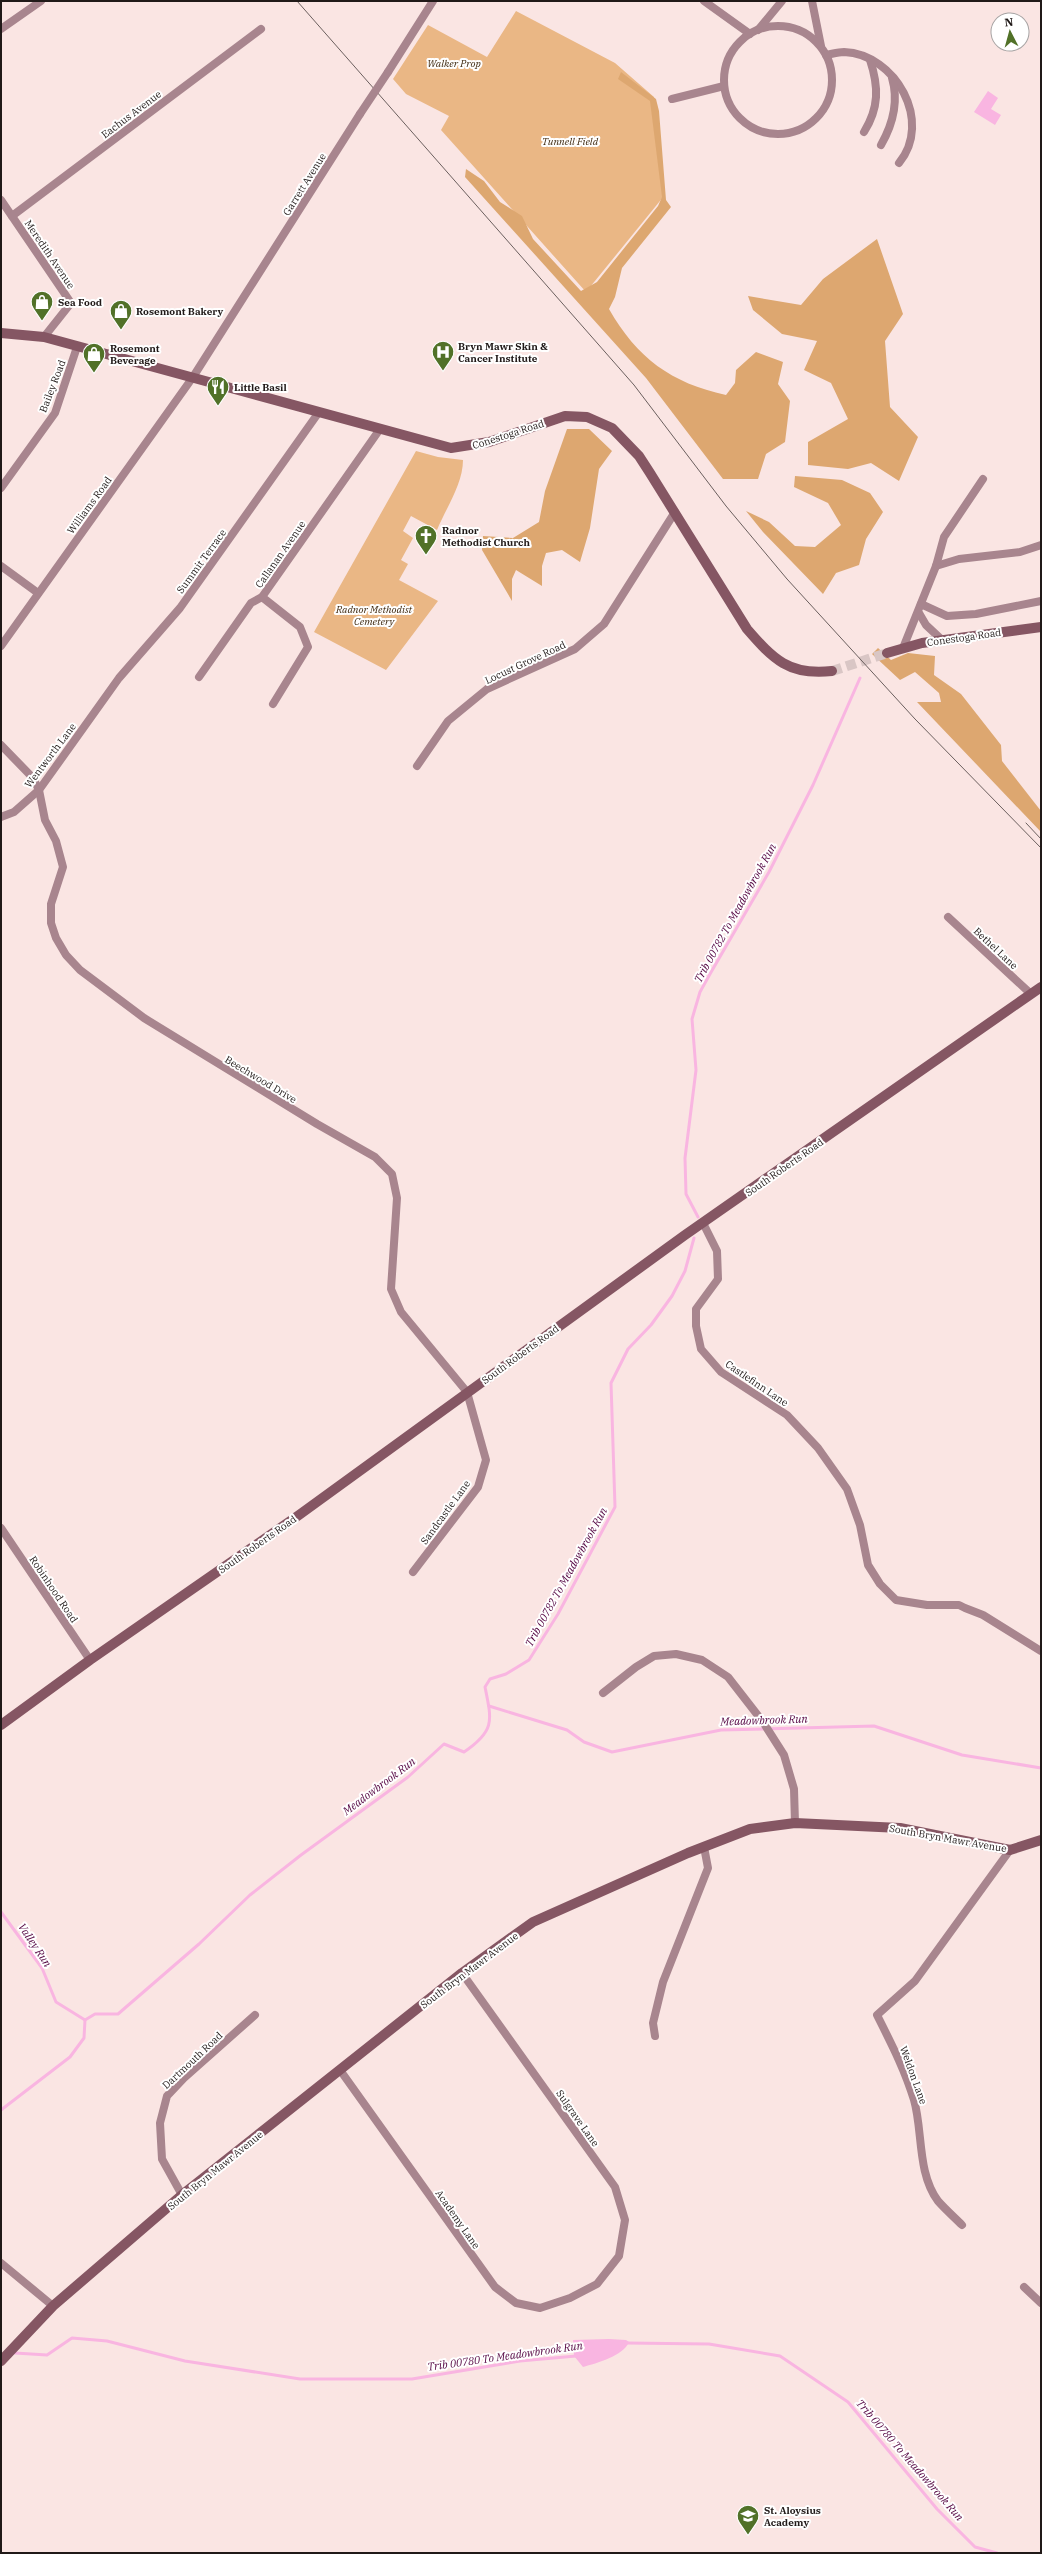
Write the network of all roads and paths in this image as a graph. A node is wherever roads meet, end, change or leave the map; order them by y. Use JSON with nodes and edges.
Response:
{"nodes":[{"id":1,"x":41,"y":1,"type":"edge"},
{"id":2,"x":433,"y":1,"type":"edge"},
{"id":3,"x":704,"y":1,"type":"edge"},
{"id":4,"x":782,"y":1,"type":"edge"},
{"id":5,"x":812,"y":1,"type":"edge"},
{"id":6,"x":1,"y":29,"type":"edge"},
{"id":7,"x":261,"y":29,"type":"dead end"},
{"id":8,"x":754,"y":32,"type":"junction"},
{"id":9,"x":821,"y":47,"type":"junction"},
{"id":10,"x":826,"y":54,"type":"junction"},
{"id":11,"x":870,"y":60,"type":"junction"},
{"id":12,"x":891,"y":76,"type":"junction"},
{"id":13,"x":724,"y":86,"type":"junction"},
{"id":14,"x":672,"y":99,"type":"dead end"},
{"id":15,"x":864,"y":132,"type":"dead end"},
{"id":16,"x":881,"y":145,"type":"dead end"},
{"id":17,"x":899,"y":163,"type":"dead end"},
{"id":18,"x":1,"y":200,"type":"edge"},
{"id":19,"x":12,"y":216,"type":"junction"},
{"id":20,"x":1,"y":333,"type":"edge"},
{"id":21,"x":44,"y":338,"type":"junction"},
{"id":22,"x":77,"y":347,"type":"junction"},
{"id":23,"x":193,"y":377,"type":"junction"},
{"id":24,"x":319,"y":412,"type":"junction"},
{"id":25,"x":380,"y":429,"type":"junction"},
{"id":26,"x":983,"y":479,"type":"dead end"},
{"id":27,"x":1,"y":488,"type":"edge"},
{"id":28,"x":675,"y":512,"type":"junction"},
{"id":29,"x":1041,"y":546,"type":"edge"},
{"id":30,"x":1,"y":566,"type":"edge"},
{"id":31,"x":936,"y":566,"type":"junction"},
{"id":32,"x":38,"y":593,"type":"junction"},
{"id":33,"x":262,"y":597,"type":"junction"},
{"id":34,"x":1041,"y":601,"type":"edge"},
{"id":35,"x":921,"y":604,"type":"junction"},
{"id":36,"x":919,"y":613,"type":"junction"},
{"id":37,"x":1041,"y":627,"type":"edge"},
{"id":38,"x":942,"y":640,"type":"junction"},
{"id":39,"x":1,"y":646,"type":"edge"},
{"id":40,"x":903,"y":648,"type":"junction"},
{"id":41,"x":887,"y":653,"type":"tunnel mouth"},
{"id":42,"x":832,"y":671,"type":"tunnel mouth"},
{"id":43,"x":199,"y":678,"type":"dead end"},
{"id":44,"x":273,"y":704,"type":"dead end"},
{"id":45,"x":92,"y":715,"type":"joint"},
{"id":46,"x":1,"y":745,"type":"edge"},
{"id":47,"x":417,"y":766,"type":"dead end"},
{"id":48,"x":40,"y":790,"type":"junction"},
{"id":49,"x":1,"y":817,"type":"edge"},
{"id":50,"x":948,"y":917,"type":"dead end"},
{"id":51,"x":1041,"y":987,"type":"edge"},
{"id":52,"x":1031,"y":994,"type":"junction"},
{"id":53,"x":703,"y":1223,"type":"junction"},
{"id":54,"x":467,"y":1392,"type":"junction"},
{"id":55,"x":1,"y":1528,"type":"edge"},
{"id":56,"x":414,"y":1572,"type":"dead end"},
{"id":57,"x":1041,"y":1651,"type":"edge"},
{"id":58,"x":90,"y":1660,"type":"junction"},
{"id":59,"x":603,"y":1693,"type":"dead end"},
{"id":60,"x":1,"y":1725,"type":"edge"},
{"id":61,"x":795,"y":1822,"type":"junction"},
{"id":62,"x":1041,"y":1840,"type":"edge"},
{"id":63,"x":704,"y":1847,"type":"junction"},
{"id":64,"x":1010,"y":1850,"type":"junction"},
{"id":65,"x":462,"y":1973,"type":"junction"},
{"id":66,"x":255,"y":2015,"type":"dead end"},
{"id":67,"x":655,"y":2036,"type":"dead end"},
{"id":68,"x":340,"y":2070,"type":"junction"},
{"id":69,"x":182,"y":2196,"type":"junction"},
{"id":70,"x":962,"y":2225,"type":"dead end"},
{"id":71,"x":1,"y":2263,"type":"edge"},
{"id":72,"x":597,"y":2284,"type":"joint"},
{"id":73,"x":1024,"y":2287,"type":"dead end"},
{"id":74,"x":1041,"y":2303,"type":"edge"},
{"id":75,"x":53,"y":2306,"type":"junction"},
{"id":76,"x":1,"y":2361,"type":"edge"}],
"edges":[{"from":1,"to":6,"type":"street"},
{"from":2,"to":23,"type":"street","name":"Garrett Avenue","bridge":true},
{"from":3,"to":8,"type":"street"},
{"from":4,"to":8,"type":"street"},
{"from":5,"to":9,"type":"street"},
{"from":7,"to":19,"type":"street","name":"Eachus Avenue"},
{"from":8,"to":9,"type":"street"},
{"from":8,"to":13,"type":"street"},
{"from":9,"to":10,"type":"street"},
{"from":10,"to":11,"type":"street"},
{"from":10,"to":13,"type":"street"},
{"from":11,"to":12,"type":"street"},
{"from":11,"to":15,"type":"street"},
{"from":12,"to":16,"type":"street"},
{"from":12,"to":17,"type":"street"},
{"from":13,"to":14,"type":"street"},
{"from":18,"to":19,"type":"street","name":"Meredith Avenue"},
{"from":19,"to":21,"type":"street","name":"Meredith Avenue"},
{"from":20,"to":21,"type":"main road","name":"Conestoga Road"},
{"from":21,"to":22,"type":"main road","name":"Conestoga Road"},
{"from":22,"to":23,"type":"main road","name":"Conestoga Road"},
{"from":22,"to":27,"type":"street","name":"Bailey Road"},
{"from":23,"to":24,"type":"main road","name":"Conestoga Road"},
{"from":23,"to":32,"type":"street","name":"Williams Road"},
{"from":24,"to":25,"type":"main road","name":"Conestoga Road"},
{"from":24,"to":45,"type":"street","name":"Summit Terrace"},
{"from":25,"to":28,"type":"main road","name":"Conestoga Road"},
{"from":25,"to":33,"type":"street","name":"Callanan Avenue"},
{"from":26,"to":31,"type":"street"},
{"from":28,"to":42,"type":"main road","name":"Conestoga Road"},
{"from":28,"to":47,"type":"street","name":"Locust Grove Road"},
{"from":29,"to":31,"type":"street"},
{"from":30,"to":32,"type":"street"},
{"from":31,"to":35,"type":"street"},
{"from":32,"to":39,"type":"street","name":"Williams Road"},
{"from":33,"to":43,"type":"street"},
{"from":33,"to":44,"type":"street","name":"Callanan Avenue"},
{"from":34,"to":35,"type":"street"},
{"from":35,"to":36,"type":"street"},
{"from":36,"to":38,"type":"street"},
{"from":36,"to":40,"type":"street"},
{"from":37,"to":38,"type":"main road","name":"Conestoga Road"},
{"from":38,"to":40,"type":"main road","name":"Conestoga Road"},
{"from":40,"to":41,"type":"main road","name":"Conestoga Road"},
{"from":45,"to":48,"type":"street","name":"Wentworth Lane"},
{"from":46,"to":48,"type":"street"},
{"from":48,"to":49,"type":"street","name":"Wentworth Lane"},
{"from":48,"to":54,"type":"street","name":"Beechwood Drive"},
{"from":50,"to":52,"type":"street","name":"Bethel Lane"},
{"from":51,"to":52,"type":"main road","name":"South Roberts Road"},
{"from":52,"to":53,"type":"main road","name":"South Roberts Road"},
{"from":53,"to":54,"type":"main road","name":"South Roberts Road"},
{"from":53,"to":57,"type":"street","name":"Castlefinn Lane"},
{"from":54,"to":56,"type":"street","name":"Sandcastle Lane"},
{"from":54,"to":58,"type":"main road","name":"South Roberts Road"},
{"from":55,"to":58,"type":"street","name":"Robinhood Road"},
{"from":58,"to":60,"type":"main road","name":"South Roberts Road"},
{"from":59,"to":61,"type":"street"},
{"from":61,"to":63,"type":"main road","name":"South Bryn Mawr Avenue"},
{"from":61,"to":64,"type":"main road","name":"South Bryn Mawr Avenue"},
{"from":62,"to":64,"type":"main road","name":"South Bryn Mawr Avenue"},
{"from":63,"to":65,"type":"main road","name":"South Bryn Mawr Avenue"},
{"from":63,"to":67,"type":"street"},
{"from":64,"to":70,"type":"street","name":"Weldon Lane"},
{"from":65,"to":68,"type":"main road","name":"South Bryn Mawr Avenue"},
{"from":65,"to":72,"type":"street","name":"Sulgrave Lane"},
{"from":66,"to":69,"type":"street","name":"Dartmouth Road"},
{"from":68,"to":69,"type":"main road","name":"South Bryn Mawr Avenue"},
{"from":68,"to":72,"type":"street","name":"Academy Lane"},
{"from":69,"to":75,"type":"main road","name":"South Bryn Mawr Avenue"},
{"from":71,"to":75,"type":"street"},
{"from":73,"to":74,"type":"street"},
{"from":75,"to":76,"type":"main road","name":"South Bryn Mawr Avenue"}]}
